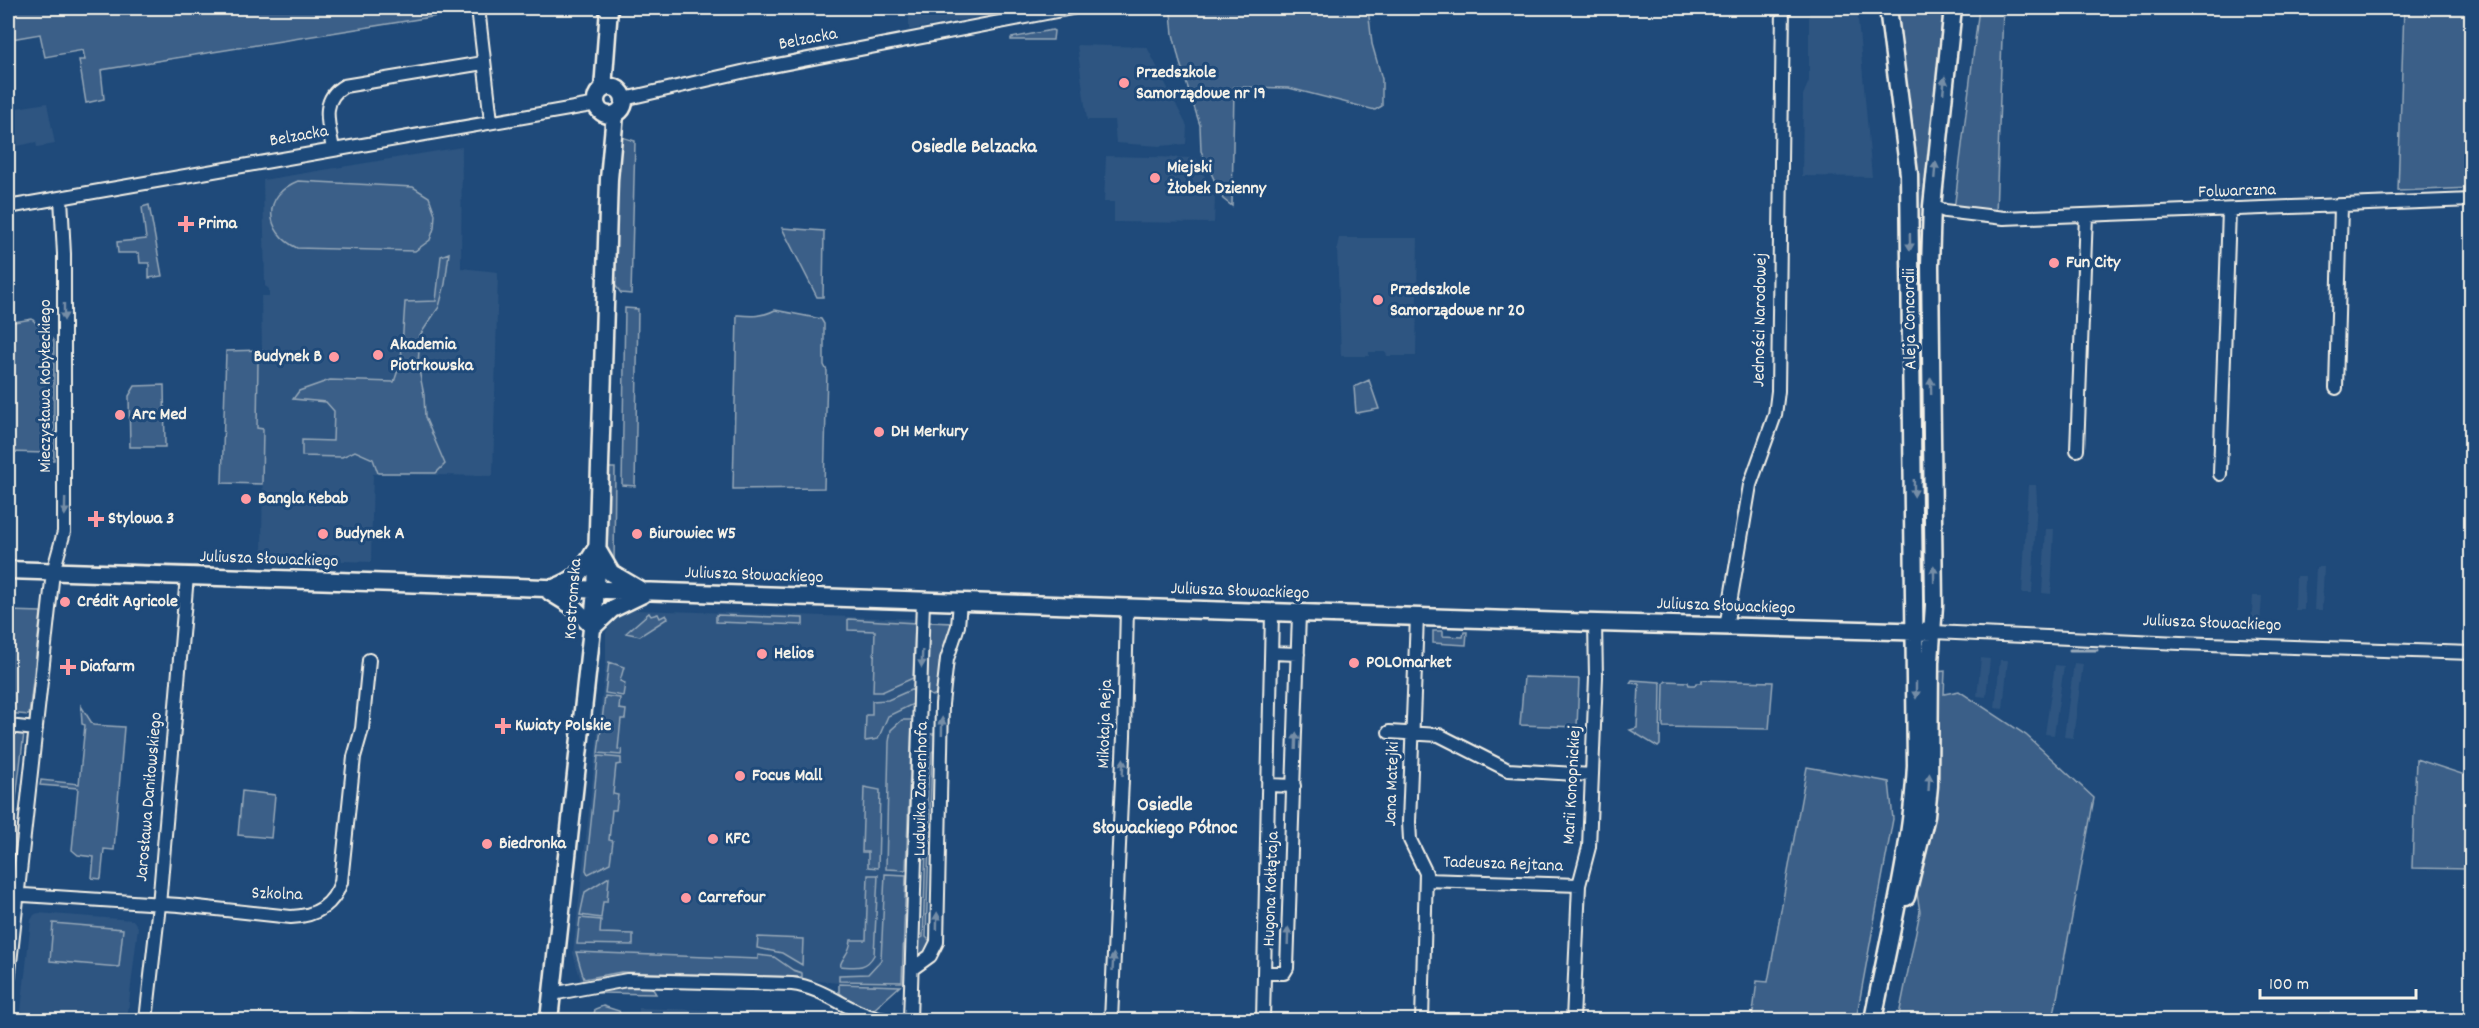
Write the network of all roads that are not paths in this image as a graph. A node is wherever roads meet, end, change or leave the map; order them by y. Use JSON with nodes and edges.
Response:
{"nodes":[{"id":1,"x":478,"y":8,"type":"edge"},
{"id":2,"x":609,"y":8,"type":"edge"},
{"id":3,"x":1072,"y":8,"type":"edge"},
{"id":4,"x":1784,"y":8,"type":"edge"},
{"id":5,"x":1888,"y":8,"type":"edge"},
{"id":6,"x":1953,"y":8,"type":"edge"},
{"id":7,"x":483,"y":63,"type":"junction"},
{"id":8,"x":610,"y":101,"type":"junction"},
{"id":9,"x":491,"y":121,"type":"junction"},
{"id":10,"x":333,"y":149,"type":"junction"},
{"id":11,"x":61,"y":198,"type":"junction"},
{"id":12,"x":2472,"y":200,"type":"edge"},
{"id":13,"x":1932,"y":206,"type":"junction"},
{"id":14,"x":2341,"y":206,"type":"junction"},
{"id":15,"x":8,"y":207,"type":"edge"},
{"id":16,"x":2229,"y":210,"type":"junction"},
{"id":17,"x":2086,"y":215,"type":"junction"},
{"id":18,"x":2336,"y":388,"type":"dead end"},
{"id":19,"x":2078,"y":450,"type":"dead end"},
{"id":20,"x":2220,"y":474,"type":"dead end"},
{"id":21,"x":597,"y":549,"type":"junction"},
{"id":22,"x":8,"y":570,"type":"edge"},
{"id":23,"x":53,"y":572,"type":"junction"},
{"id":24,"x":187,"y":576,"type":"junction"},
{"id":25,"x":546,"y":590,"type":"junction"},
{"id":26,"x":596,"y":592,"type":"junction"},
{"id":27,"x":646,"y":593,"type":"junction"},
{"id":28,"x":923,"y":601,"type":"junction"},
{"id":29,"x":960,"y":602,"type":"junction"},
{"id":30,"x":1127,"y":608,"type":"junction"},
{"id":31,"x":1272,"y":613,"type":"junction"},
{"id":32,"x":1299,"y":614,"type":"junction"},
{"id":33,"x":1417,"y":618,"type":"junction"},
{"id":34,"x":1595,"y":623,"type":"junction"},
{"id":35,"x":593,"y":627,"type":"junction"},
{"id":36,"x":1726,"y":627,"type":"junction"},
{"id":37,"x":1915,"y":632,"type":"junction"},
{"id":38,"x":1933,"y":632,"type":"junction"},
{"id":39,"x":1272,"y":653,"type":"junction"},
{"id":40,"x":2472,"y":653,"type":"edge"},
{"id":41,"x":1298,"y":654,"type":"junction"},
{"id":42,"x":369,"y":660,"type":"dead end"},
{"id":43,"x":942,"y":704,"type":"junction"},
{"id":44,"x":920,"y":707,"type":"junction"},
{"id":45,"x":8,"y":726,"type":"edge"},
{"id":46,"x":36,"y":729,"type":"junction"},
{"id":47,"x":1389,"y":732,"type":"dead end"},
{"id":48,"x":1413,"y":733,"type":"junction"},
{"id":49,"x":1592,"y":775,"type":"junction"},
{"id":50,"x":1269,"y":785,"type":"junction"},
{"id":51,"x":1294,"y":786,"type":"junction"},
{"id":52,"x":1426,"y":880,"type":"junction"},
{"id":53,"x":1579,"y":885,"type":"junction"},
{"id":54,"x":13,"y":894,"type":"edge"},
{"id":55,"x":159,"y":905,"type":"junction"},
{"id":56,"x":912,"y":969,"type":"junction"},
{"id":57,"x":1264,"y":973,"type":"junction"},
{"id":58,"x":8,"y":981,"type":"edge"},
{"id":59,"x":552,"y":994,"type":"junction"},
{"id":60,"x":1874,"y":1014,"type":"edge"},
{"id":61,"x":146,"y":1020,"type":"edge"},
{"id":62,"x":549,"y":1020,"type":"edge"},
{"id":63,"x":886,"y":1020,"type":"edge"},
{"id":64,"x":910,"y":1020,"type":"edge"},
{"id":65,"x":1111,"y":1020,"type":"edge"},
{"id":66,"x":1263,"y":1020,"type":"edge"},
{"id":67,"x":1422,"y":1020,"type":"edge"},
{"id":68,"x":1573,"y":1020,"type":"edge"}],
"edges":[{"from":1,"to":7,"type":"street"},
{"from":2,"to":8,"type":"street","name":"Kostromska"},
{"from":3,"to":8,"type":"street","name":"Belzacka"},
{"from":4,"to":36,"type":"street","name":"Jedności Narodowej"},
{"from":5,"to":37,"type":"street","name":"Aleja Concordii","one_way":true},
{"from":13,"to":6,"type":"street","name":"Aleja Concordii","one_way":true},
{"from":7,"to":9,"type":"street"},
{"from":7,"to":10,"type":"street"},
{"from":8,"to":9,"type":"street","name":"Belzacka"},
{"from":8,"to":21,"type":"street","name":"Kostromska"},
{"from":9,"to":10,"type":"street","name":"Belzacka"},
{"from":10,"to":11,"type":"street","name":"Belzacka"},
{"from":11,"to":15,"type":"street","name":"Belzacka"},
{"from":11,"to":23,"type":"street","name":"Mieczysława Kobyłeckiego","one_way":true},
{"from":12,"to":14,"type":"street","name":"Folwarczna"},
{"from":13,"to":17,"type":"street","name":"Folwarczna"},
{"from":38,"to":13,"type":"street","name":"Aleja Concordii","one_way":true},
{"from":14,"to":16,"type":"street","name":"Folwarczna"},
{"from":14,"to":18,"type":"street"},
{"from":16,"to":17,"type":"street","name":"Folwarczna"},
{"from":16,"to":20,"type":"street"},
{"from":17,"to":19,"type":"street"},
{"from":21,"to":25,"type":"street"},
{"from":21,"to":26,"type":"street","name":"Kostromska"},
{"from":21,"to":27,"type":"street"},
{"from":22,"to":23,"type":"street","name":"Juliusza Słowackiego"},
{"from":23,"to":24,"type":"street","name":"Juliusza Słowackiego"},
{"from":23,"to":46,"type":"street","name":"Mieczysława Kobyłeckiego"},
{"from":24,"to":25,"type":"street","name":"Juliusza Słowackiego"},
{"from":24,"to":55,"type":"street","name":"Jarosława Daniłowskiego"},
{"from":25,"to":26,"type":"street","name":"Juliusza Słowackiego"},
{"from":25,"to":35,"type":"street"},
{"from":26,"to":27,"type":"street","name":"Juliusza Słowackiego"},
{"from":26,"to":35,"type":"street","name":"Kostromska"},
{"from":27,"to":28,"type":"street","name":"Juliusza Słowackiego"},
{"from":27,"to":35,"type":"street"},
{"from":28,"to":29,"type":"street","name":"Juliusza Słowackiego"},
{"from":28,"to":44,"type":"street","name":"Ludwika Zamenhofa","one_way":true},
{"from":29,"to":30,"type":"street","name":"Juliusza Słowackiego"},
{"from":29,"to":43,"type":"street","name":"Ludwika Zamenhofa"},
{"from":30,"to":31,"type":"street","name":"Juliusza Słowackiego"},
{"from":65,"to":30,"type":"street","name":"Mikołaja Reja","one_way":true},
{"from":31,"to":32,"type":"street","name":"Juliusza Słowackiego"},
{"from":31,"to":39,"type":"street","name":"Hugona Kołłątaja"},
{"from":32,"to":33,"type":"street","name":"Juliusza Słowackiego"},
{"from":32,"to":41,"type":"street","name":"Hugona Kołłątaja"},
{"from":33,"to":34,"type":"street","name":"Juliusza Słowackiego"},
{"from":33,"to":48,"type":"street","name":"Jana Matejki"},
{"from":34,"to":36,"type":"street","name":"Juliusza Słowackiego"},
{"from":34,"to":49,"type":"street","name":"Marii Konopnickiej"},
{"from":35,"to":59,"type":"street","name":"Kostromska"},
{"from":36,"to":37,"type":"street","name":"Juliusza Słowackiego"},
{"from":37,"to":38,"type":"street","name":"Juliusza Słowackiego"},
{"from":37,"to":60,"type":"street","name":"Aleja Concordii","one_way":true},
{"from":38,"to":40,"type":"street","name":"Juliusza Słowackiego"},
{"from":60,"to":38,"type":"street","name":"Aleja Concordii","one_way":true},
{"from":39,"to":41,"type":"street"},
{"from":39,"to":50,"type":"street","name":"Hugona Kołłątaja"},
{"from":51,"to":41,"type":"street","name":"Hugona Kołłątaja","one_way":true},
{"from":42,"to":55,"type":"street","name":"Szkolna"},
{"from":43,"to":44,"type":"street"},
{"from":56,"to":43,"type":"street","name":"Ludwika Zamenhofa","one_way":true},
{"from":44,"to":56,"type":"street","name":"Ludwika Zamenhofa"},
{"from":45,"to":46,"type":"street"},
{"from":46,"to":54,"type":"street","name":"Mieczysława Kobyłeckiego"},
{"from":47,"to":48,"type":"street"},
{"from":48,"to":49,"type":"street"},
{"from":48,"to":52,"type":"street","name":"Jana Matejki"},
{"from":49,"to":53,"type":"street","name":"Marii Konopnickiej"},
{"from":50,"to":51,"type":"street"},
{"from":50,"to":57,"type":"street","name":"Hugona Kołłątaja"},
{"from":57,"to":51,"type":"street","name":"Hugona Kołłątaja","one_way":true},
{"from":52,"to":53,"type":"street","name":"Tadeusza Rejtana"},
{"from":52,"to":67,"type":"street","name":"Jana Matejki"},
{"from":53,"to":68,"type":"street","name":"Marii Konopnickiej"},
{"from":54,"to":55,"type":"street","name":"Szkolna"},
{"from":54,"to":58,"type":"street","name":"Mieczysława Kobyłeckiego"},
{"from":55,"to":61,"type":"street","name":"Jarosława Daniłowskiego"},
{"from":56,"to":64,"type":"street","name":"Ludwika Zamenhofa"},
{"from":57,"to":66,"type":"street","name":"Hugona Kołłątaja"},
{"from":59,"to":62,"type":"street","name":"Kostromska"},
{"from":59,"to":63,"type":"street"}]}
